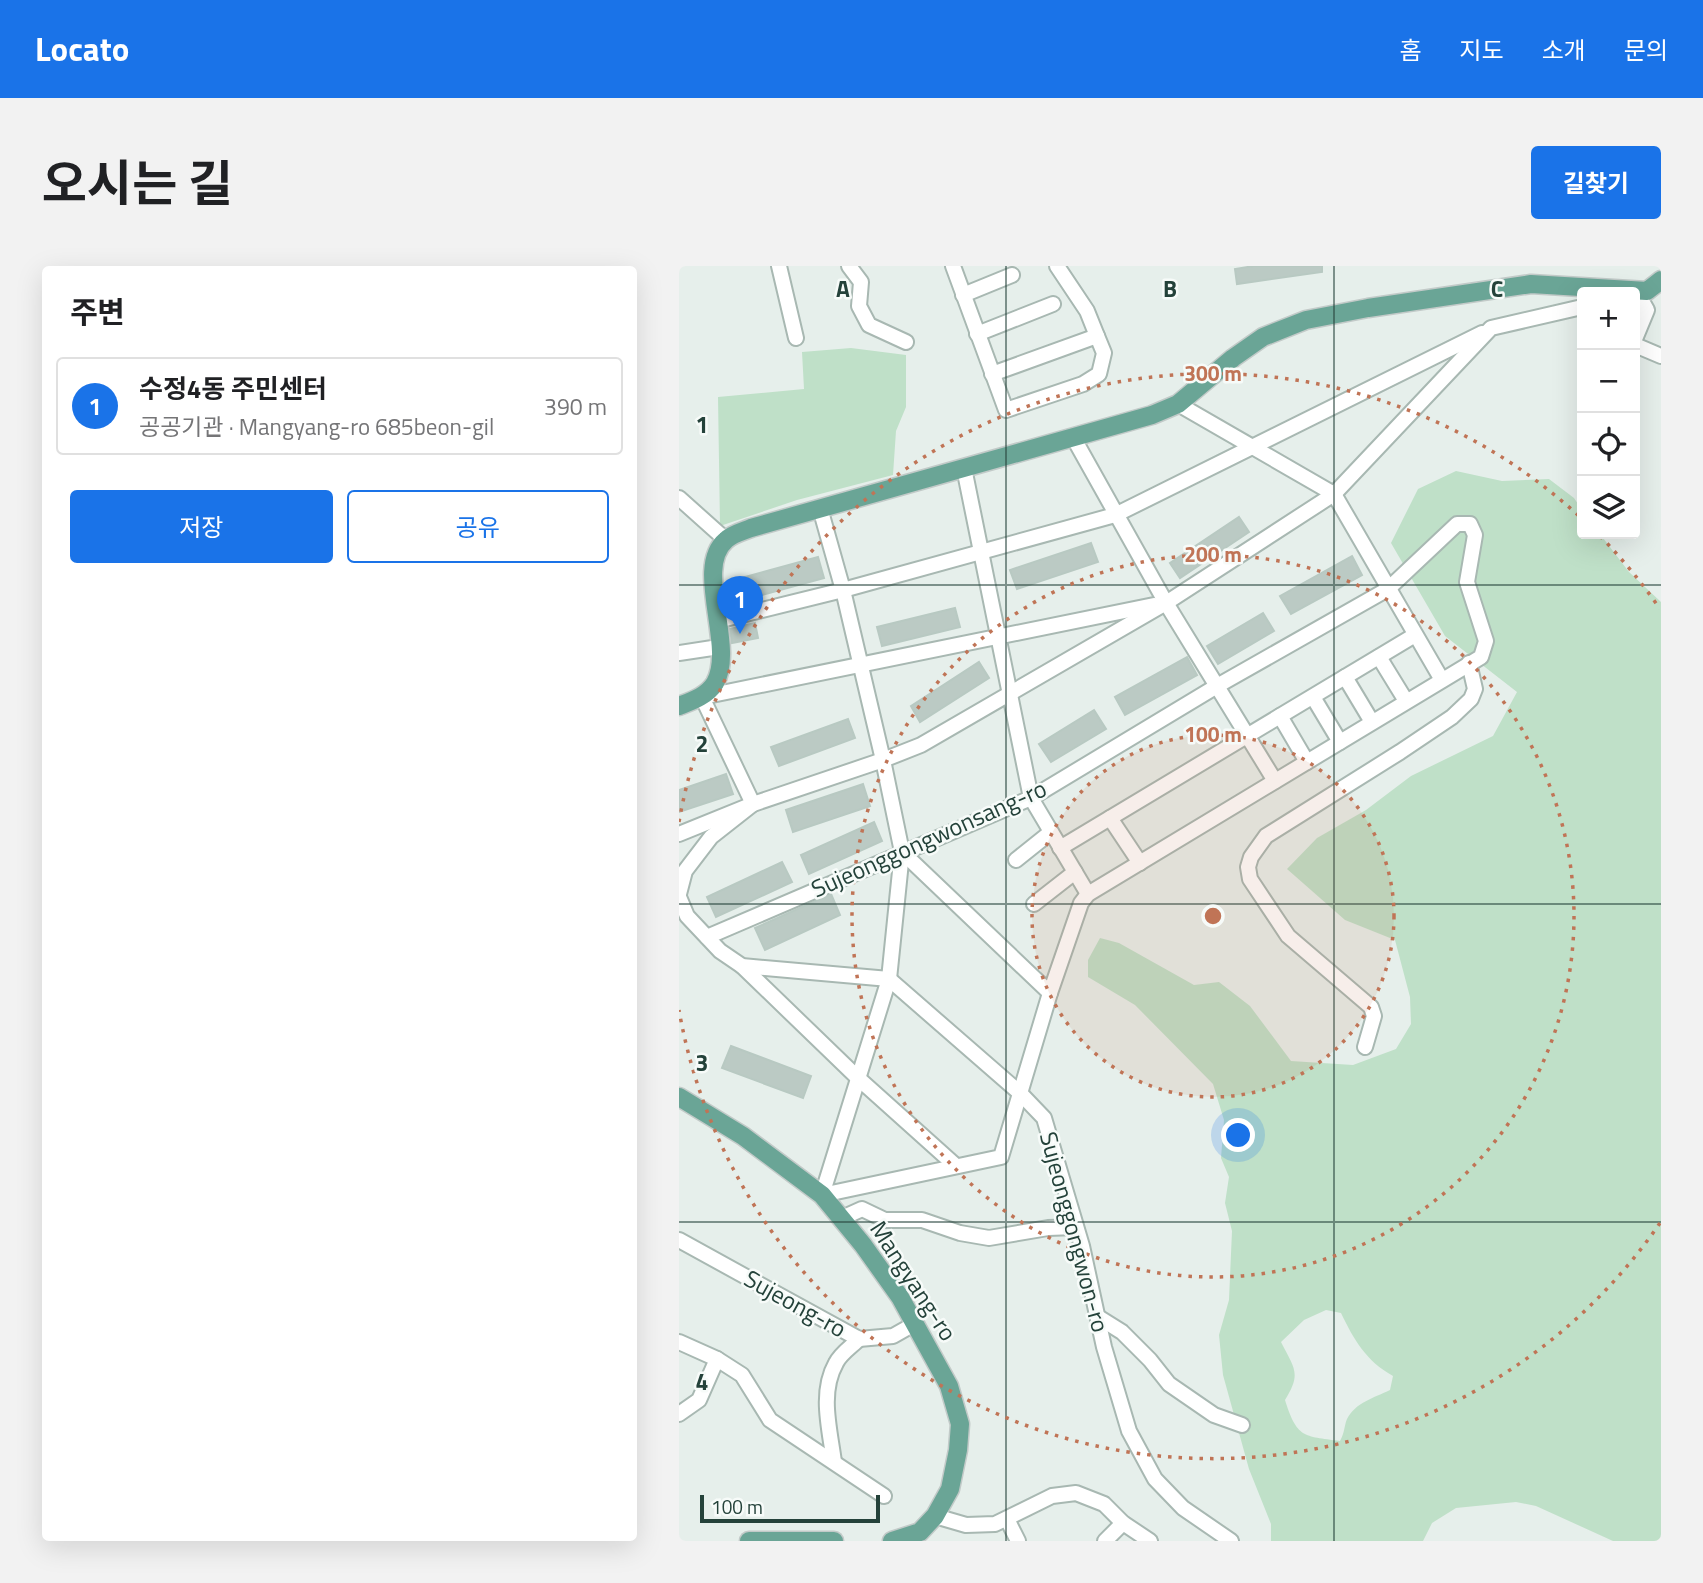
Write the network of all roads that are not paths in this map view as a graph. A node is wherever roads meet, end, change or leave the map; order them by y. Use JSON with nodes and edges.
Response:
{"nodes":[{"id":1,"x":779,"y":266,"type":"edge"},
{"id":2,"x":849,"y":266,"type":"edge"},
{"id":3,"x":953,"y":266,"type":"edge"},
{"id":4,"x":1056,"y":266,"type":"edge"},
{"id":5,"x":1012,"y":275,"type":"dead end"},
{"id":6,"x":1645,"y":290,"type":"edge"},
{"id":7,"x":963,"y":295,"type":"junction"},
{"id":8,"x":1053,"y":304,"type":"dead end"},
{"id":9,"x":1577,"y":307,"type":"edge"},
{"id":10,"x":1640,"y":327,"type":"edge"},
{"id":11,"x":1491,"y":328,"type":"junction"},
{"id":12,"x":977,"y":334,"type":"junction"},
{"id":13,"x":1097,"y":336,"type":"junction"},
{"id":14,"x":796,"y":338,"type":"dead end"},
{"id":15,"x":906,"y":342,"type":"dead end"},
{"id":16,"x":1640,"y":347,"type":"edge"},
{"id":17,"x":1661,"y":356,"type":"edge"},
{"id":18,"x":992,"y":374,"type":"junction"},
{"id":19,"x":1178,"y":404,"type":"junction"},
{"id":20,"x":1073,"y":437,"type":"junction"},
{"id":21,"x":1254,"y":447,"type":"junction"},
{"id":22,"x":964,"y":468,"type":"junction"},
{"id":23,"x":1333,"y":494,"type":"junction"},
{"id":24,"x":679,"y":498,"type":"edge"},
{"id":25,"x":820,"y":508,"type":"junction"},
{"id":26,"x":1115,"y":515,"type":"junction"},
{"id":27,"x":726,"y":540,"type":"junction"},
{"id":28,"x":980,"y":551,"type":"junction"},
{"id":29,"x":1388,"y":589,"type":"junction"},
{"id":30,"x":843,"y":590,"type":"junction"},
{"id":31,"x":1166,"y":603,"type":"junction"},
{"id":32,"x":717,"y":621,"type":"junction"},
{"id":33,"x":998,"y":635,"type":"junction"},
{"id":34,"x":1415,"y":635,"type":"junction"},
{"id":35,"x":719,"y":647,"type":"junction"},
{"id":36,"x":679,"y":653,"type":"edge"},
{"id":37,"x":1379,"y":657,"type":"junction"},
{"id":38,"x":1469,"y":663,"type":"junction"},
{"id":39,"x":859,"y":664,"type":"junction"},
{"id":40,"x":1345,"y":677,"type":"junction"},
{"id":41,"x":1442,"y":680,"type":"junction"},
{"id":42,"x":1217,"y":686,"type":"junction"},
{"id":43,"x":1010,"y":694,"type":"junction"},
{"id":44,"x":1313,"y":696,"type":"junction"},
{"id":45,"x":702,"y":697,"type":"junction"},
{"id":46,"x":1406,"y":702,"type":"junction"},
{"id":47,"x":679,"y":706,"type":"edge"},
{"id":48,"x":1280,"y":716,"type":"junction"},
{"id":49,"x":1372,"y":722,"type":"junction"},
{"id":50,"x":1247,"y":736,"type":"junction"},
{"id":51,"x":1340,"y":742,"type":"junction"},
{"id":52,"x":883,"y":760,"type":"junction"},
{"id":53,"x":1307,"y":762,"type":"junction"},
{"id":54,"x":1275,"y":781,"type":"junction"},
{"id":55,"x":1031,"y":798,"type":"junction"},
{"id":56,"x":753,"y":804,"type":"junction"},
{"id":57,"x":1110,"y":818,"type":"junction"},
{"id":58,"x":1051,"y":832,"type":"junction"},
{"id":59,"x":679,"y":834,"type":"edge"},
{"id":60,"x":1060,"y":848,"type":"junction"},
{"id":61,"x":902,"y":852,"type":"junction"},
{"id":62,"x":1016,"y":860,"type":"dead end"},
{"id":63,"x":1139,"y":863,"type":"junction"},
{"id":64,"x":1075,"y":872,"type":"junction"},
{"id":65,"x":1088,"y":894,"type":"junction"},
{"id":66,"x":679,"y":895,"type":"edge"},
{"id":67,"x":1034,"y":904,"type":"dead end"},
{"id":68,"x":706,"y":937,"type":"junction"},
{"id":69,"x":742,"y":966,"type":"junction"},
{"id":70,"x":889,"y":979,"type":"junction"},
{"id":71,"x":1050,"y":993,"type":"junction"},
{"id":72,"x":1365,"y":1046,"type":"dead end"},
{"id":73,"x":859,"y":1079,"type":"junction"},
{"id":74,"x":1021,"y":1094,"type":"junction"},
{"id":75,"x":679,"y":1097,"type":"edge"},
{"id":76,"x":956,"y":1166,"type":"junction"},
{"id":77,"x":822,"y":1195,"type":"junction"},
{"id":78,"x":842,"y":1218,"type":"junction"},
{"id":79,"x":1076,"y":1227,"type":"junction"},
{"id":80,"x":679,"y":1240,"type":"edge"},
{"id":81,"x":1098,"y":1317,"type":"junction"},
{"id":82,"x":916,"y":1324,"type":"junction"},
{"id":83,"x":859,"y":1339,"type":"junction"},
{"id":84,"x":683,"y":1345,"type":"edge"},
{"id":85,"x":717,"y":1359,"type":"junction"},
{"id":86,"x":679,"y":1414,"type":"edge"},
{"id":87,"x":1242,"y":1425,"type":"dead end"},
{"id":88,"x":834,"y":1462,"type":"junction"},
{"id":89,"x":884,"y":1496,"type":"dead end"},
{"id":90,"x":936,"y":1516,"type":"junction"},
{"id":91,"x":1007,"y":1519,"type":"junction"},
{"id":92,"x":1123,"y":1523,"type":"junction"},
{"id":93,"x":749,"y":1541,"type":"edge"},
{"id":94,"x":834,"y":1541,"type":"edge"},
{"id":95,"x":892,"y":1541,"type":"edge"},
{"id":96,"x":1018,"y":1541,"type":"edge"},
{"id":97,"x":1105,"y":1541,"type":"edge"},
{"id":98,"x":1150,"y":1541,"type":"edge"},
{"id":99,"x":1231,"y":1541,"type":"edge"}],
"edges":[{"from":1,"to":14,"type":"street"},
{"from":2,"to":15,"type":"street"},
{"from":3,"to":7,"type":"street"},
{"from":4,"to":13,"type":"street"},
{"from":5,"to":7,"type":"street"},
{"from":6,"to":10,"type":"street"},
{"from":6,"to":19,"type":"main road"},
{"from":7,"to":12,"type":"street"},
{"from":8,"to":12,"type":"street"},
{"from":9,"to":11,"type":"street"},
{"from":11,"to":21,"type":"street"},
{"from":11,"to":23,"type":"street"},
{"from":12,"to":18,"type":"street"},
{"from":13,"to":18,"type":"street"},
{"from":13,"to":18,"type":"street"},
{"from":16,"to":17,"type":"street"},
{"from":19,"to":20,"type":"main road"},
{"from":19,"to":21,"type":"street"},
{"from":20,"to":22,"type":"main road"},
{"from":20,"to":26,"type":"street"},
{"from":21,"to":23,"type":"street"},
{"from":21,"to":26,"type":"street"},
{"from":22,"to":25,"type":"main road"},
{"from":22,"to":28,"type":"street"},
{"from":23,"to":29,"type":"street"},
{"from":23,"to":31,"type":"street"},
{"from":24,"to":27,"type":"street"},
{"from":25,"to":27,"type":"main road"},
{"from":25,"to":30,"type":"street"},
{"from":26,"to":28,"type":"street"},
{"from":26,"to":31,"type":"street"},
{"from":27,"to":32,"type":"main road"},
{"from":28,"to":30,"type":"street"},
{"from":28,"to":33,"type":"street"},
{"from":29,"to":34,"type":"street"},
{"from":29,"to":38,"type":"street","name":"Sujeonggongwonsang-ro"},
{"from":29,"to":42,"type":"street","name":"Sujeonggongwonsang-ro"},
{"from":30,"to":32,"type":"street"},
{"from":30,"to":39,"type":"street"},
{"from":31,"to":33,"type":"street"},
{"from":31,"to":42,"type":"street"},
{"from":31,"to":43,"type":"street"},
{"from":32,"to":35,"type":"main road"},
{"from":33,"to":39,"type":"street"},
{"from":33,"to":43,"type":"street"},
{"from":34,"to":37,"type":"street"},
{"from":34,"to":41,"type":"street"},
{"from":35,"to":36,"type":"street"},
{"from":35,"to":45,"type":"main road"},
{"from":37,"to":40,"type":"street"},
{"from":37,"to":46,"type":"street"},
{"from":38,"to":41,"type":"street","name":"Sujeonggongwonsang-ro"},
{"from":38,"to":72,"type":"street"},
{"from":39,"to":45,"type":"street"},
{"from":39,"to":52,"type":"street"},
{"from":40,"to":44,"type":"street"},
{"from":40,"to":49,"type":"street"},
{"from":41,"to":46,"type":"street","name":"Sujeonggongwonsang-ro"},
{"from":42,"to":50,"type":"street"},
{"from":42,"to":55,"type":"street","name":"Sujeonggongwonsang-ro"},
{"from":43,"to":52,"type":"street"},
{"from":43,"to":55,"type":"street"},
{"from":44,"to":48,"type":"street"},
{"from":44,"to":51,"type":"street"},
{"from":45,"to":47,"type":"main road"},
{"from":45,"to":56,"type":"street"},
{"from":46,"to":49,"type":"street","name":"Sujeonggongwonsang-ro"},
{"from":48,"to":50,"type":"street"},
{"from":48,"to":53,"type":"street"},
{"from":49,"to":51,"type":"street","name":"Sujeonggongwonsang-ro"},
{"from":50,"to":54,"type":"street"},
{"from":50,"to":57,"type":"street"},
{"from":51,"to":53,"type":"street","name":"Sujeonggongwonsang-ro"},
{"from":52,"to":56,"type":"street"},
{"from":52,"to":61,"type":"street"},
{"from":53,"to":54,"type":"street","name":"Sujeonggongwonsang-ro"},
{"from":54,"to":63,"type":"street","name":"Sujeonggongwonsang-ro"},
{"from":55,"to":58,"type":"street"},
{"from":55,"to":61,"type":"street","name":"Sujeonggongwonsang-ro"},
{"from":56,"to":59,"type":"street"},
{"from":56,"to":66,"type":"street"},
{"from":57,"to":60,"type":"street"},
{"from":57,"to":63,"type":"street"},
{"from":58,"to":60,"type":"street"},
{"from":58,"to":62,"type":"street"},
{"from":60,"to":64,"type":"street"},
{"from":61,"to":68,"type":"street","name":"Sujeonggongwonsang-ro"},
{"from":61,"to":70,"type":"street"},
{"from":61,"to":71,"type":"street"},
{"from":63,"to":65,"type":"street","name":"Sujeonggongwonsang-ro"},
{"from":64,"to":65,"type":"street"},
{"from":64,"to":67,"type":"street"},
{"from":65,"to":71,"type":"street"},
{"from":66,"to":68,"type":"street"},
{"from":68,"to":69,"type":"street"},
{"from":69,"to":70,"type":"street"},
{"from":69,"to":73,"type":"street"},
{"from":70,"to":73,"type":"street"},
{"from":70,"to":74,"type":"street","name":"Sujeonggongwon-ro"},
{"from":71,"to":74,"type":"street"},
{"from":73,"to":76,"type":"street"},
{"from":73,"to":77,"type":"street"},
{"from":74,"to":76,"type":"street"},
{"from":74,"to":79,"type":"street","name":"Sujeonggongwon-ro"},
{"from":75,"to":77,"type":"main road","name":"Mangyang-ro"},
{"from":76,"to":77,"type":"street"},
{"from":77,"to":78,"type":"main road","name":"Mangyang-ro"},
{"from":78,"to":79,"type":"street"},
{"from":78,"to":82,"type":"main road","name":"Mangyang-ro"},
{"from":79,"to":81,"type":"street","name":"Sujeonggongwon-ro"},
{"from":80,"to":83,"type":"street","name":"Sujeong-ro"},
{"from":81,"to":87,"type":"street"},
{"from":81,"to":99,"type":"street","name":"Sujeonggongwon-ro"},
{"from":82,"to":83,"type":"street","name":"Sujeong-ro"},
{"from":82,"to":90,"type":"main road","name":"Mangyang-ro"},
{"from":83,"to":88,"type":"street"},
{"from":84,"to":85,"type":"street"},
{"from":85,"to":86,"type":"street"},
{"from":85,"to":88,"type":"street"},
{"from":88,"to":89,"type":"street"},
{"from":90,"to":91,"type":"street"},
{"from":90,"to":95,"type":"main road","name":"Mangyang-ro"},
{"from":91,"to":92,"type":"street"},
{"from":91,"to":96,"type":"street"},
{"from":92,"to":97,"type":"street"},
{"from":92,"to":98,"type":"street"},
{"from":93,"to":94,"type":"main road"}]}
